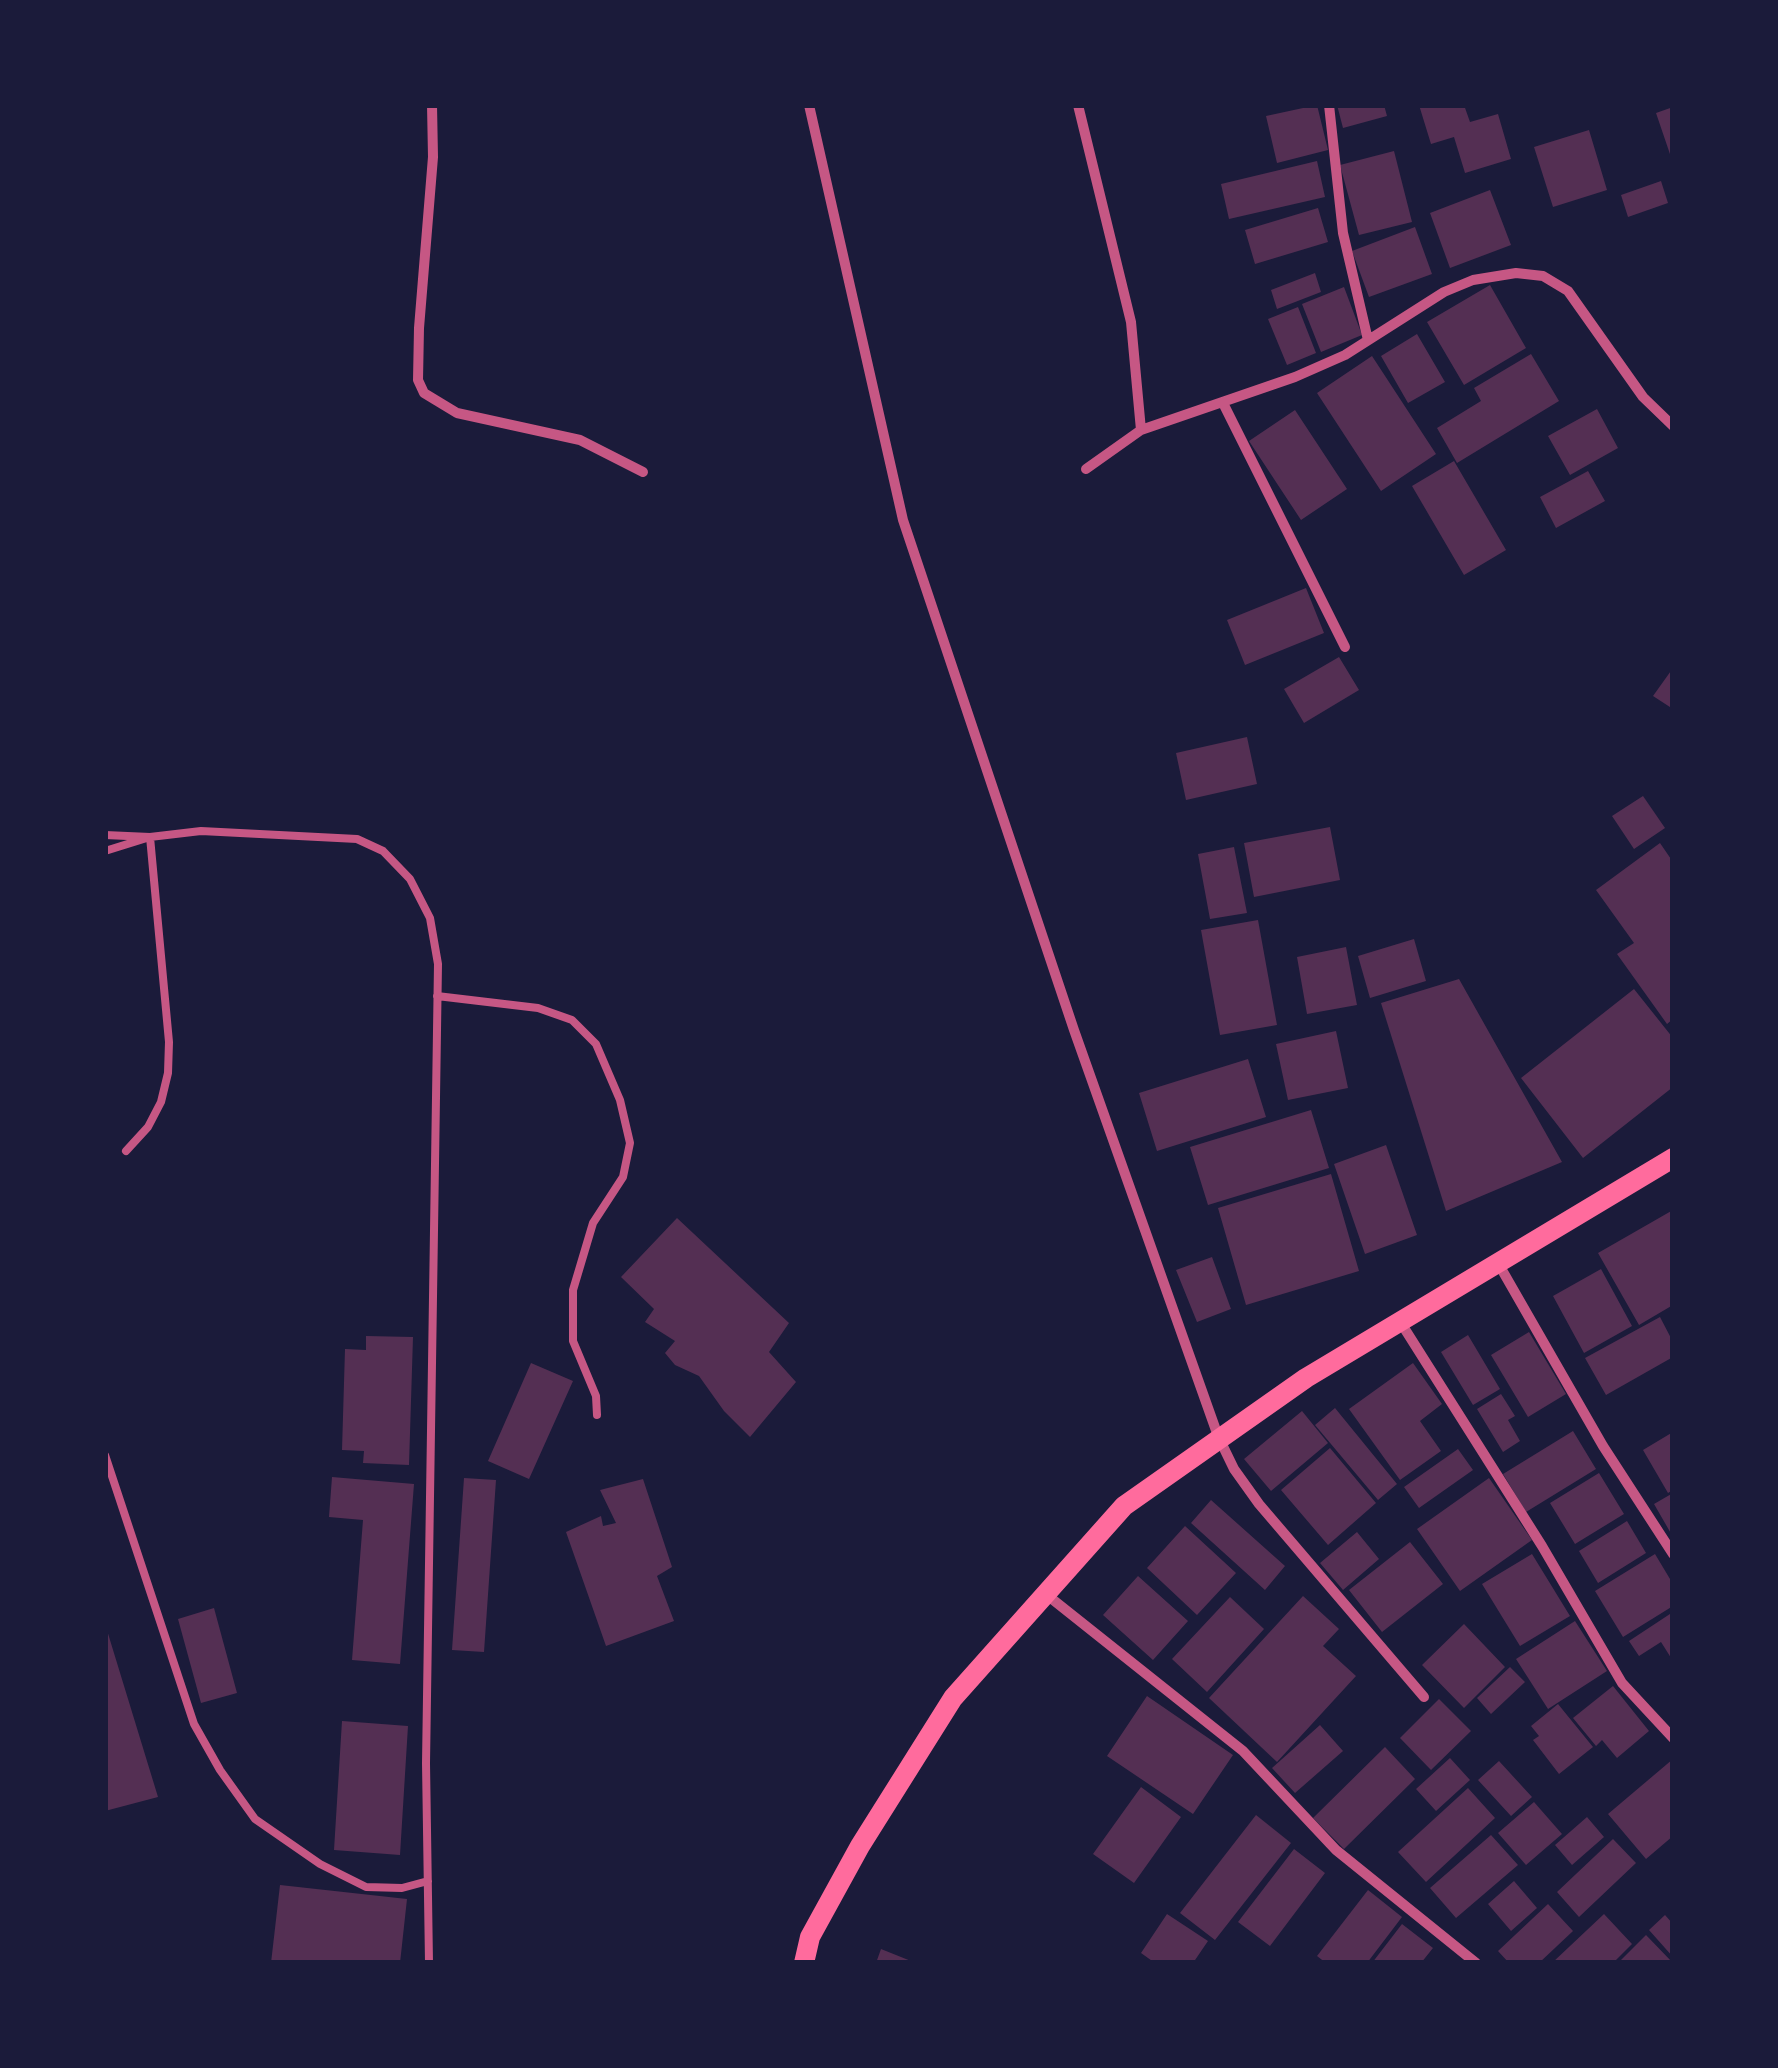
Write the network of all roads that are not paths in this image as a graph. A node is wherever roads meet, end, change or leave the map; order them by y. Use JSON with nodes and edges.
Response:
{"nodes":[{"id":1,"x":432,"y":105,"type":"edge"},
{"id":2,"x":808,"y":105,"type":"edge"},
{"id":3,"x":1078,"y":105,"type":"edge"},
{"id":4,"x":1329,"y":105,"type":"edge"},
{"id":5,"x":1368,"y":340,"type":"junction"},
{"id":6,"x":1224,"y":405,"type":"junction"},
{"id":7,"x":1673,"y":426,"type":"edge"},
{"id":8,"x":1141,"y":430,"type":"junction"},
{"id":9,"x":1086,"y":469,"type":"dead end"},
{"id":10,"x":643,"y":472,"type":"dead end"},
{"id":11,"x":1344,"y":647,"type":"dead end"},
{"id":12,"x":105,"y":834,"type":"edge"},
{"id":13,"x":150,"y":837,"type":"junction"},
{"id":14,"x":105,"y":851,"type":"edge"},
{"id":15,"x":437,"y":996,"type":"junction"},
{"id":16,"x":126,"y":1151,"type":"dead end"},
{"id":17,"x":1673,"y":1158,"type":"edge"},
{"id":18,"x":1498,"y":1263,"type":"junction"},
{"id":19,"x":1400,"y":1323,"type":"junction"},
{"id":20,"x":597,"y":1415,"type":"dead end"},
{"id":21,"x":1218,"y":1436,"type":"junction"},
{"id":22,"x":105,"y":1455,"type":"edge"},
{"id":23,"x":1673,"y":1554,"type":"edge"},
{"id":24,"x":1047,"y":1594,"type":"junction"},
{"id":25,"x":1424,"y":1697,"type":"dead end"},
{"id":26,"x":1673,"y":1738,"type":"edge"},
{"id":27,"x":428,"y":1881,"type":"junction"},
{"id":28,"x":810,"y":1937,"type":"junction"},
{"id":29,"x":429,"y":1963,"type":"edge"},
{"id":30,"x":789,"y":1963,"type":"edge"},
{"id":31,"x":804,"y":1963,"type":"edge"},
{"id":32,"x":1476,"y":1963,"type":"edge"}],
"edges":[{"from":1,"to":10,"type":"street"},
{"from":2,"to":21,"type":"street"},
{"from":3,"to":8,"type":"street"},
{"from":4,"to":5,"type":"street"},
{"from":5,"to":6,"type":"street"},
{"from":5,"to":7,"type":"street"},
{"from":6,"to":8,"type":"street"},
{"from":6,"to":11,"type":"street"},
{"from":8,"to":9,"type":"street"},
{"from":12,"to":13,"type":"lane"},
{"from":13,"to":14,"type":"lane"},
{"from":13,"to":15,"type":"lane"},
{"from":13,"to":16,"type":"lane"},
{"from":15,"to":20,"type":"lane"},
{"from":15,"to":27,"type":"lane"},
{"from":17,"to":18,"type":"main road"},
{"from":18,"to":19,"type":"main road"},
{"from":18,"to":23,"type":"street"},
{"from":19,"to":21,"type":"main road"},
{"from":19,"to":26,"type":"street"},
{"from":21,"to":24,"type":"main road"},
{"from":21,"to":25,"type":"street"},
{"from":22,"to":27,"type":"lane"},
{"from":24,"to":28,"type":"main road"},
{"from":24,"to":32,"type":"street"},
{"from":27,"to":29,"type":"lane"},
{"from":28,"to":30,"type":"main road"},
{"from":28,"to":31,"type":"main road"}]}
